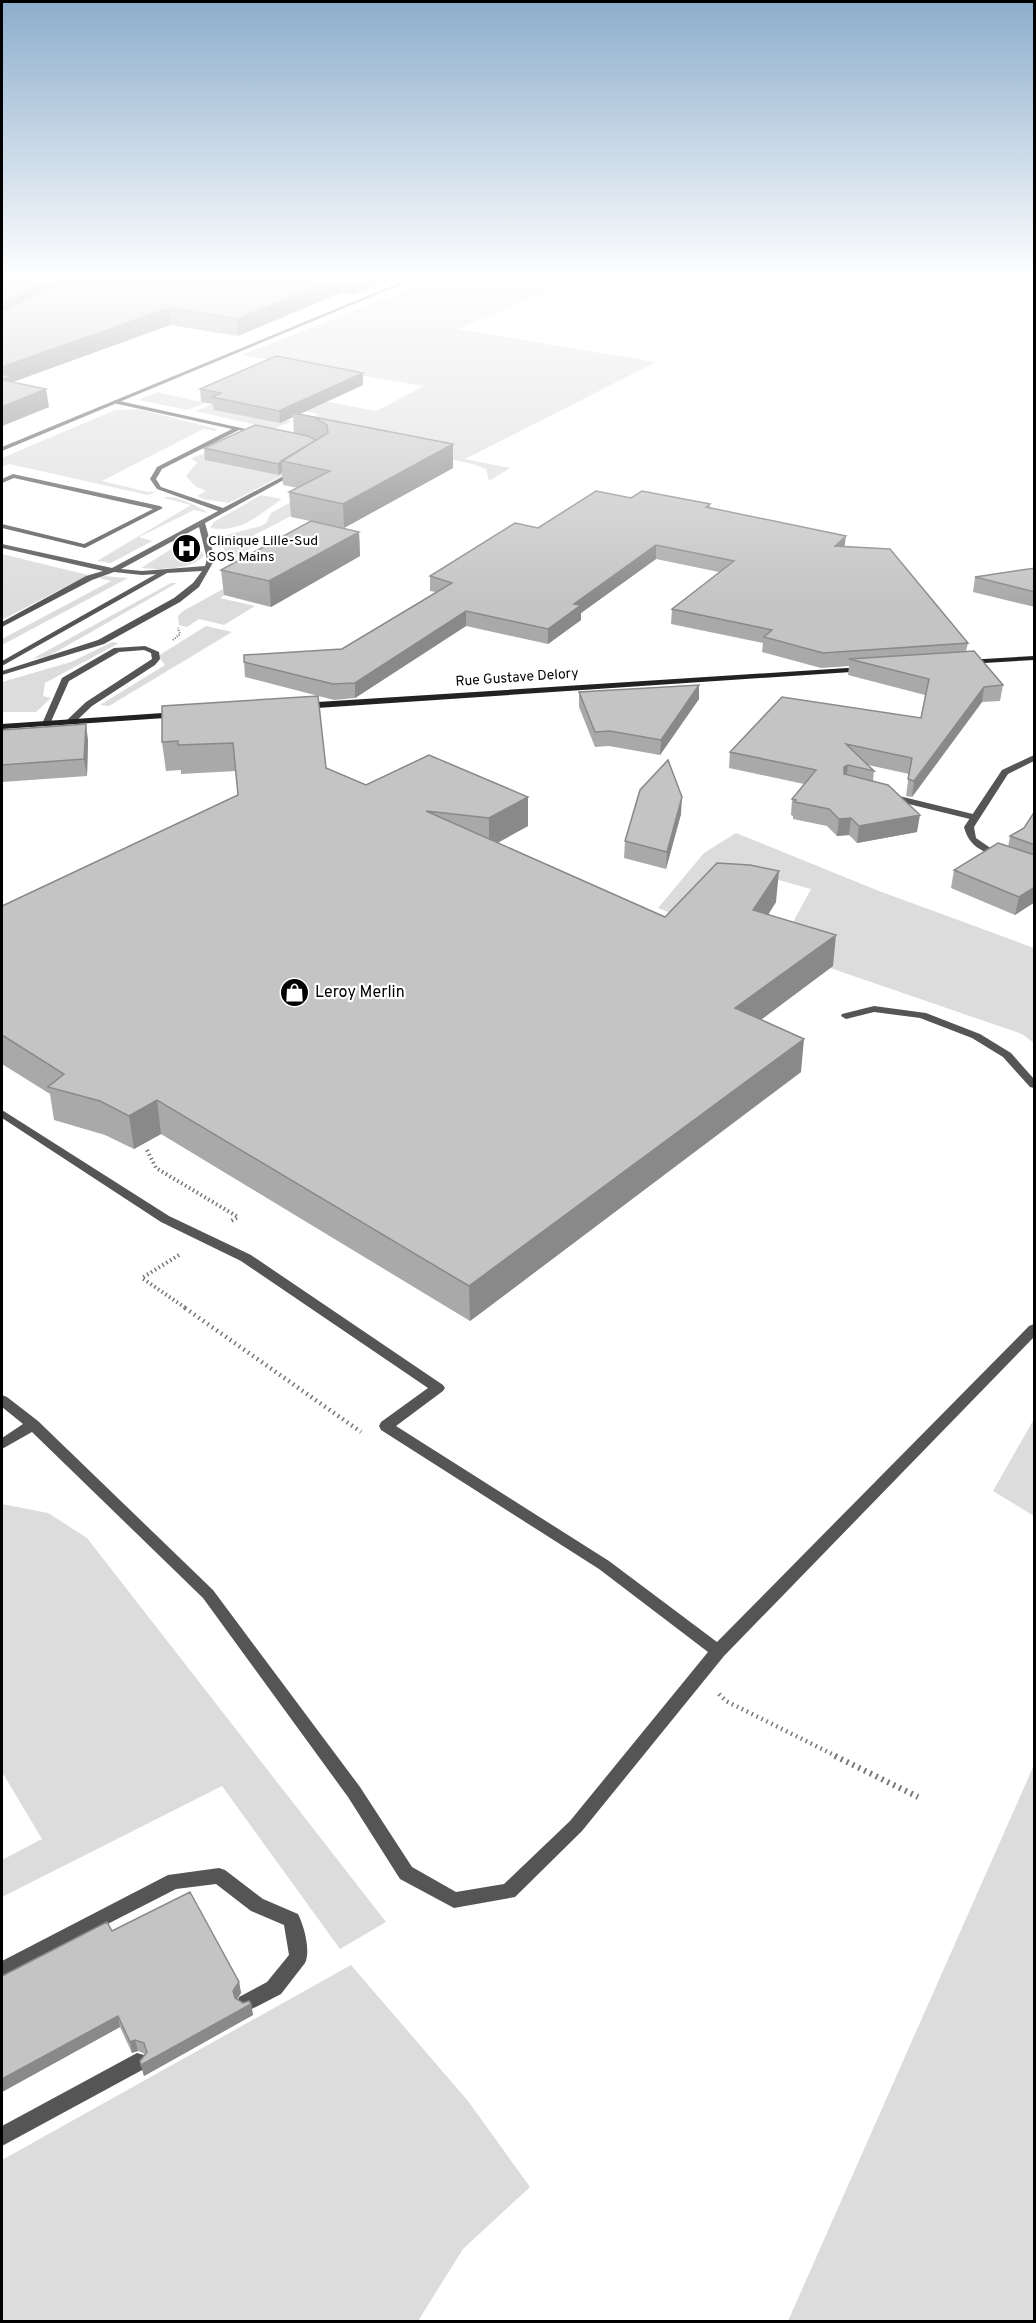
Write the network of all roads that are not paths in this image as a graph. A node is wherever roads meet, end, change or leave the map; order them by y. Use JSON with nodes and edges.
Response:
{"nodes":[{"id":1,"x":150,"y":387,"type":"edge"},
{"id":2,"x":115,"y":402,"type":"junction"},
{"id":3,"x":238,"y":428,"type":"junction"},
{"id":4,"x":270,"y":434,"type":"edge"},
{"id":5,"x":2,"y":449,"type":"edge"},
{"id":6,"x":308,"y":465,"type":"edge"},
{"id":7,"x":2,"y":481,"type":"edge"},
{"id":8,"x":223,"y":510,"type":"junction"},
{"id":9,"x":201,"y":522,"type":"junction"},
{"id":10,"x":2,"y":526,"type":"edge"},
{"id":11,"x":2,"y":546,"type":"edge"},
{"id":12,"x":208,"y":567,"type":"junction"},
{"id":13,"x":113,"y":570,"type":"junction"},
{"id":14,"x":167,"y":571,"type":"junction"},
{"id":15,"x":2,"y":625,"type":"edge"},
{"id":16,"x":1035,"y":658,"type":"edge"},
{"id":17,"x":953,"y":663,"type":"edge"},
{"id":18,"x":2,"y":664,"type":"edge"},
{"id":19,"x":872,"y":668,"type":"edge"},
{"id":20,"x":2,"y":673,"type":"edge"},
{"id":21,"x":295,"y":707,"type":"edge"},
{"id":22,"x":188,"y":714,"type":"edge"},
{"id":23,"x":70,"y":722,"type":"junction"},
{"id":24,"x":46,"y":724,"type":"junction"},
{"id":25,"x":2,"y":727,"type":"edge"},
{"id":26,"x":1035,"y":758,"type":"edge"},
{"id":27,"x":882,"y":795,"type":"edge"},
{"id":28,"x":974,"y":817,"type":"junction"},
{"id":29,"x":1015,"y":861,"type":"edge"},
{"id":30,"x":846,"y":1016,"type":"dead end"},
{"id":31,"x":1035,"y":1085,"type":"edge"},
{"id":32,"x":2,"y":1113,"type":"edge"},
{"id":33,"x":1035,"y":1329,"type":"edge"},
{"id":34,"x":2,"y":1400,"type":"edge"},
{"id":35,"x":33,"y":1425,"type":"junction"},
{"id":36,"x":2,"y":1444,"type":"edge"},
{"id":37,"x":718,"y":1651,"type":"junction"},
{"id":38,"x":2,"y":1970,"type":"edge"},
{"id":39,"x":246,"y":2003,"type":"edge"},
{"id":40,"x":137,"y":2062,"type":"dead end"},
{"id":41,"x":2,"y":2136,"type":"edge"}],
"edges":[{"from":1,"to":2,"type":"street"},
{"from":2,"to":3,"type":"street"},
{"from":2,"to":5,"type":"street"},
{"from":3,"to":4,"type":"street"},
{"from":3,"to":8,"type":"street"},
{"from":6,"to":8,"type":"street"},
{"from":7,"to":10,"type":"street"},
{"from":8,"to":9,"type":"street"},
{"from":9,"to":12,"type":"street"},
{"from":9,"to":13,"type":"street"},
{"from":11,"to":13,"type":"street"},
{"from":12,"to":14,"type":"street"},
{"from":12,"to":20,"type":"street"},
{"from":13,"to":14,"type":"street"},
{"from":13,"to":15,"type":"street"},
{"from":14,"to":18,"type":"street"},
{"from":16,"to":17,"type":"street"},
{"from":19,"to":21,"type":"street","name":"Rue Gustave Delory"},
{"from":22,"to":23,"type":"street"},
{"from":23,"to":24,"type":"street"},
{"from":23,"to":24,"type":"street"},
{"from":24,"to":25,"type":"street"},
{"from":26,"to":28,"type":"street"},
{"from":27,"to":28,"type":"street"},
{"from":28,"to":29,"type":"street"},
{"from":30,"to":31,"type":"street"},
{"from":32,"to":37,"type":"street"},
{"from":33,"to":37,"type":"street"},
{"from":34,"to":35,"type":"street"},
{"from":35,"to":36,"type":"street"},
{"from":35,"to":37,"type":"street"},
{"from":38,"to":39,"type":"street"},
{"from":40,"to":41,"type":"street"}]}
